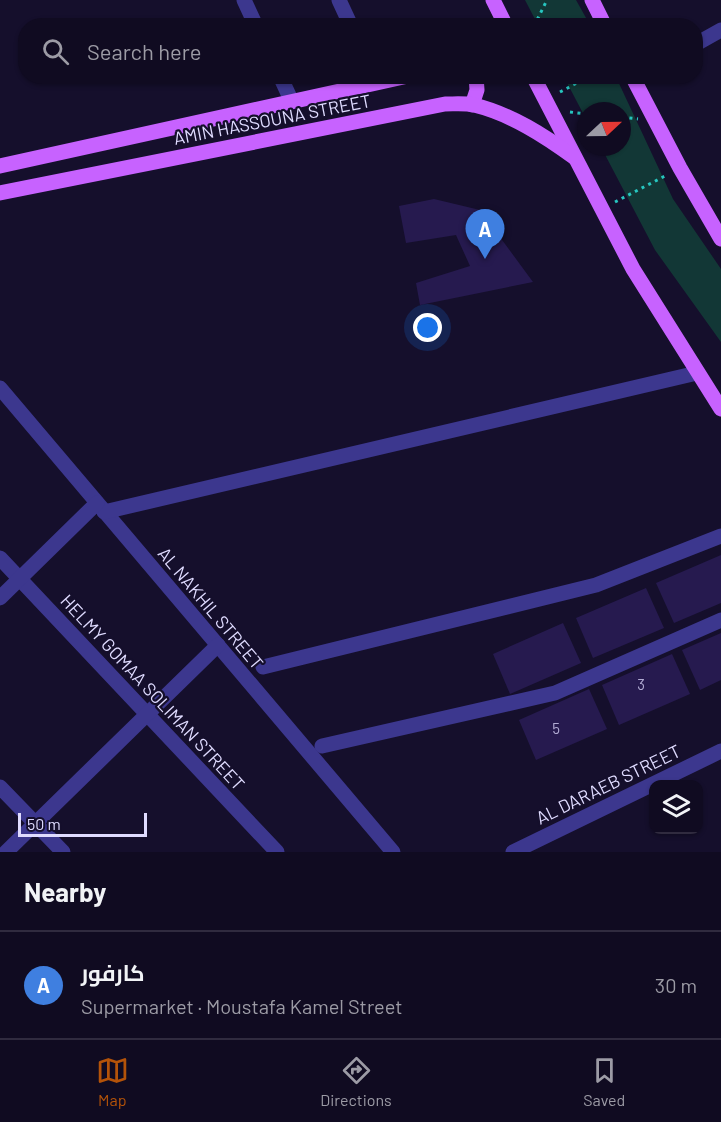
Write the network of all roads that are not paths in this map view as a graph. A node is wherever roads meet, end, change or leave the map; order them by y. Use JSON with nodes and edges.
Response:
{"nodes":[{"id":1,"x":244,"y":0,"type":"edge"},
{"id":2,"x":339,"y":0,"type":"edge"},
{"id":3,"x":592,"y":0,"type":"edge"},
{"id":4,"x":252,"y":18,"type":"edge"},
{"id":5,"x":347,"y":18,"type":"edge"},
{"id":6,"x":601,"y":18,"type":"edge"},
{"id":7,"x":721,"y":30,"type":"edge"},
{"id":8,"x":703,"y":40,"type":"edge"},
{"id":9,"x":284,"y":84,"type":"edge"},
{"id":10,"x":362,"y":84,"type":"edge"},
{"id":11,"x":477,"y":84,"type":"edge"},
{"id":12,"x":537,"y":84,"type":"edge"},
{"id":13,"x":637,"y":84,"type":"edge"},
{"id":14,"x":292,"y":102,"type":"junction"},
{"id":15,"x":472,"y":105,"type":"junction"},
{"id":16,"x":575,"y":158,"type":"junction"},
{"id":17,"x":0,"y":166,"type":"edge"},
{"id":18,"x":0,"y":194,"type":"edge"},
{"id":19,"x":721,"y":239,"type":"edge"},
{"id":20,"x":697,"y":373,"type":"junction"},
{"id":21,"x":0,"y":388,"type":"edge"},
{"id":22,"x":721,"y":409,"type":"edge"},
{"id":23,"x":101,"y":507,"type":"junction"},
{"id":24,"x":721,"y":536,"type":"edge"},
{"id":25,"x":0,"y":558,"type":"edge"},
{"id":26,"x":20,"y":579,"type":"junction"},
{"id":27,"x":0,"y":598,"type":"edge"},
{"id":28,"x":721,"y":620,"type":"edge"},
{"id":29,"x":218,"y":645,"type":"junction"},
{"id":30,"x":263,"y":667,"type":"dead end"},
{"id":31,"x":147,"y":714,"type":"junction"},
{"id":32,"x":322,"y":746,"type":"dead end"},
{"id":33,"x":721,"y":751,"type":"edge"},
{"id":34,"x":0,"y":787,"type":"edge"},
{"id":35,"x":36,"y":824,"type":"junction"},
{"id":36,"x":6,"y":852,"type":"edge"},
{"id":37,"x":63,"y":852,"type":"edge"},
{"id":38,"x":277,"y":852,"type":"edge"},
{"id":39,"x":393,"y":852,"type":"edge"},
{"id":40,"x":513,"y":852,"type":"edge"}],
"edges":[{"from":1,"to":4,"type":"street"},
{"from":2,"to":5,"type":"street"},
{"from":3,"to":6,"type":"main road"},
{"from":7,"to":8,"type":"street"},
{"from":9,"to":14,"type":"street"},
{"from":10,"to":14,"type":"main road","name":"AMIN HASSOUNA STREET"},
{"from":11,"to":15,"type":"main road"},
{"from":12,"to":16,"type":"main road"},
{"from":13,"to":19,"type":"main road"},
{"from":14,"to":17,"type":"main road","name":"AMIN HASSOUNA STREET"},
{"from":15,"to":16,"type":"main road","name":"AMIN HASSOUNA STREET"},
{"from":15,"to":18,"type":"main road","name":"AMIN HASSOUNA STREET"},
{"from":16,"to":20,"type":"main road"},
{"from":20,"to":22,"type":"main road"},
{"from":20,"to":23,"type":"street"},
{"from":21,"to":23,"type":"street","name":"AL NAKHIL STREET"},
{"from":23,"to":26,"type":"street"},
{"from":23,"to":29,"type":"street","name":"AL NAKHIL STREET"},
{"from":24,"to":30,"type":"street"},
{"from":25,"to":26,"type":"street","name":"HELMY GOMAA SOLIMAN STREET"},
{"from":26,"to":27,"type":"street"},
{"from":26,"to":31,"type":"street","name":"HELMY GOMAA SOLIMAN STREET"},
{"from":28,"to":32,"type":"street"},
{"from":29,"to":31,"type":"street"},
{"from":29,"to":39,"type":"street","name":"AL NAKHIL STREET"},
{"from":31,"to":35,"type":"street"},
{"from":31,"to":38,"type":"street","name":"HELMY GOMAA SOLIMAN STREET"},
{"from":33,"to":40,"type":"street","name":"AL DARAEB STREET"},
{"from":34,"to":35,"type":"street"},
{"from":35,"to":36,"type":"street"},
{"from":35,"to":37,"type":"street"}]}
